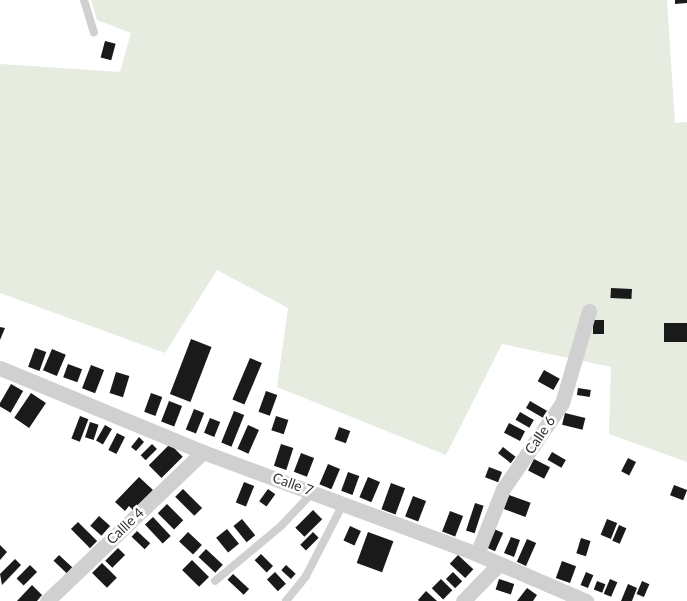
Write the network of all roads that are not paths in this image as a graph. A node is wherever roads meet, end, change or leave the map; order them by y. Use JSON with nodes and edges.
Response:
{"nodes":[{"id":1,"x":84,"y":0,"type":"edge"},
{"id":2,"x":94,"y":32,"type":"dead end"},
{"id":3,"x":589,"y":311,"type":"dead end"},
{"id":4,"x":0,"y":368,"type":"edge"},
{"id":5,"x":204,"y":452,"type":"junction"},
{"id":6,"x":314,"y":491,"type":"junction"},
{"id":7,"x":343,"y":504,"type":"junction"},
{"id":8,"x":477,"y":554,"type":"junction"},
{"id":9,"x":499,"y":564,"type":"junction"},
{"id":10,"x":216,"y":580,"type":"dead end"},
{"id":11,"x":549,"y":586,"type":"junction"},
{"id":12,"x":47,"y":601,"type":"edge"},
{"id":13,"x":286,"y":601,"type":"edge"},
{"id":14,"x":462,"y":601,"type":"edge"},
{"id":15,"x":564,"y":601,"type":"edge"},
{"id":16,"x":586,"y":601,"type":"edge"}],
"edges":[{"from":1,"to":2,"type":"lane"},
{"from":3,"to":8,"type":"street","name":"Calle 6"},
{"from":4,"to":5,"type":"street","name":"Calle 7"},
{"from":5,"to":6,"type":"street","name":"Calle 7"},
{"from":5,"to":12,"type":"street","name":"Callle 4"},
{"from":6,"to":7,"type":"street","name":"Calle 7"},
{"from":6,"to":10,"type":"lane"},
{"from":7,"to":8,"type":"street","name":"Calle 7"},
{"from":7,"to":13,"type":"lane"},
{"from":8,"to":9,"type":"street","name":"Calle 7"},
{"from":9,"to":11,"type":"street","name":"Calle 7"},
{"from":9,"to":14,"type":"street"},
{"from":11,"to":15,"type":"street"},
{"from":11,"to":16,"type":"street","name":"Calle 7"}]}
